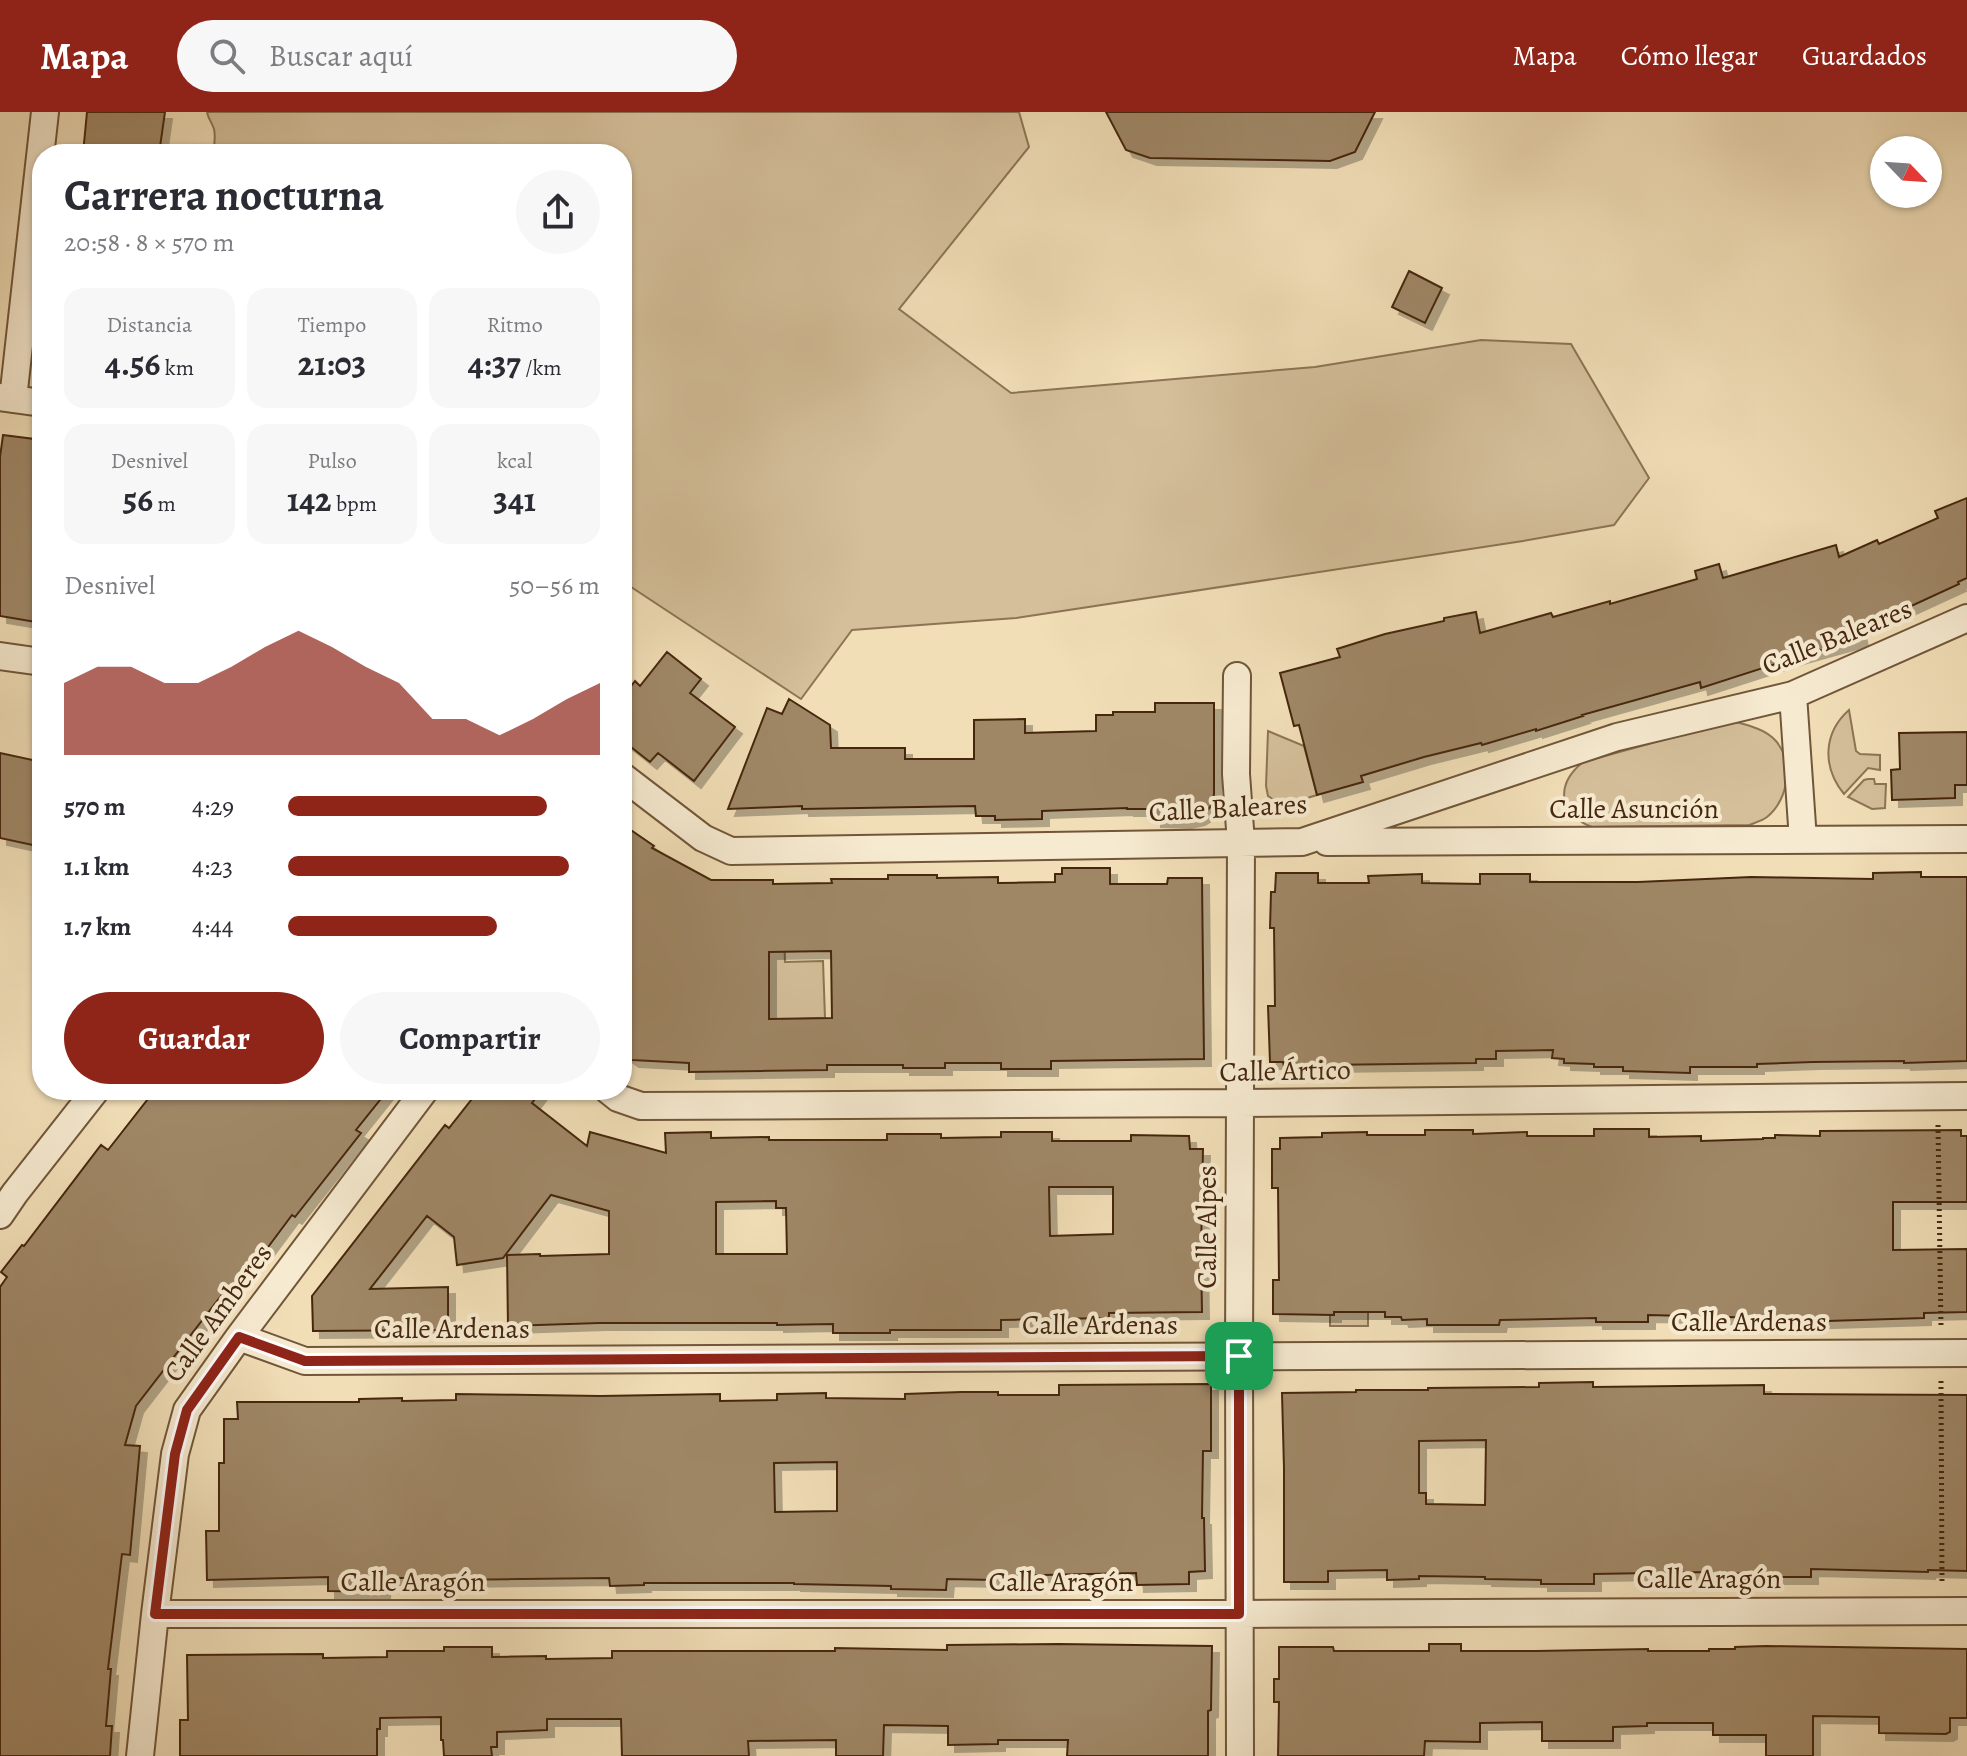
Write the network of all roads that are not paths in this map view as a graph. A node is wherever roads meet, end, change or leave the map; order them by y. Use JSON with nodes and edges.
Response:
{"nodes":[{"id":1,"x":45,"y":112,"type":"edge"},
{"id":2,"x":41,"y":144,"type":"edge"},
{"id":3,"x":32,"y":207,"type":"edge"},
{"id":4,"x":6,"y":398,"type":"edge"},
{"id":5,"x":32,"y":402,"type":"edge"},
{"id":6,"x":1967,"y":618,"type":"edge"},
{"id":7,"x":0,"y":656,"type":"edge"},
{"id":8,"x":32,"y":661,"type":"edge"},
{"id":9,"x":1237,"y":676,"type":"dead end"},
{"id":10,"x":1793,"y":695,"type":"junction"},
{"id":11,"x":632,"y":784,"type":"edge"},
{"id":12,"x":1967,"y":839,"type":"edge"},
{"id":13,"x":1803,"y":840,"type":"junction"},
{"id":14,"x":1302,"y":842,"type":"junction"},
{"id":15,"x":1241,"y":843,"type":"junction"},
{"id":16,"x":1967,"y":1096,"type":"edge"},
{"id":17,"x":87,"y":1100,"type":"edge"},
{"id":18,"x":417,"y":1100,"type":"edge"},
{"id":19,"x":624,"y":1100,"type":"edge"},
{"id":20,"x":1239,"y":1103,"type":"junction"},
{"id":21,"x":8,"y":1189,"type":"edge"},
{"id":22,"x":0,"y":1215,"type":"edge"},
{"id":23,"x":239,"y":1337,"type":"junction"},
{"id":24,"x":1967,"y":1353,"type":"edge"},
{"id":25,"x":1239,"y":1356,"type":"junction"},
{"id":26,"x":1967,"y":1611,"type":"edge"},
{"id":27,"x":155,"y":1614,"type":"junction"},
{"id":28,"x":1239,"y":1614,"type":"junction"},
{"id":29,"x":140,"y":1756,"type":"edge"},
{"id":30,"x":1240,"y":1756,"type":"edge"}],
"edges":[{"from":1,"to":2,"type":"street"},
{"from":3,"to":4,"type":"street"},
{"from":4,"to":5,"type":"street"},
{"from":6,"to":10,"type":"street","name":"Calle Baleares"},
{"from":7,"to":8,"type":"street"},
{"from":9,"to":15,"type":"street","name":"Calle Alpes"},
{"from":10,"to":13,"type":"street"},
{"from":10,"to":14,"type":"street","name":"Calle Baleares"},
{"from":11,"to":15,"type":"street","name":"Calle Baleares"},
{"from":12,"to":13,"type":"street","name":"Calle Asunción"},
{"from":13,"to":14,"type":"street","name":"Calle Asunción"},
{"from":14,"to":15,"type":"street","name":"Calle Baleares"},
{"from":15,"to":20,"type":"street","name":"Calle Alpes"},
{"from":16,"to":20,"type":"street","name":"Calle Ártico"},
{"from":17,"to":21,"type":"street"},
{"from":18,"to":23,"type":"street","name":"Calle Amberes"},
{"from":19,"to":20,"type":"street","name":"Calle Ártico"},
{"from":20,"to":25,"type":"street","name":"Calle Alpes"},
{"from":21,"to":22,"type":"street"},
{"from":23,"to":25,"type":"street","name":"Calle Ardenas"},
{"from":23,"to":27,"type":"street","name":"Calle Amberes"},
{"from":24,"to":25,"type":"street","name":"Calle Ardenas"},
{"from":25,"to":28,"type":"street","name":"Calle Alpes"},
{"from":26,"to":28,"type":"street","name":"Calle Aragón"},
{"from":27,"to":28,"type":"street","name":"Calle Aragón"},
{"from":27,"to":29,"type":"street","name":"Calle Amberes"},
{"from":28,"to":30,"type":"street","name":"Calle Alpes"}]}
